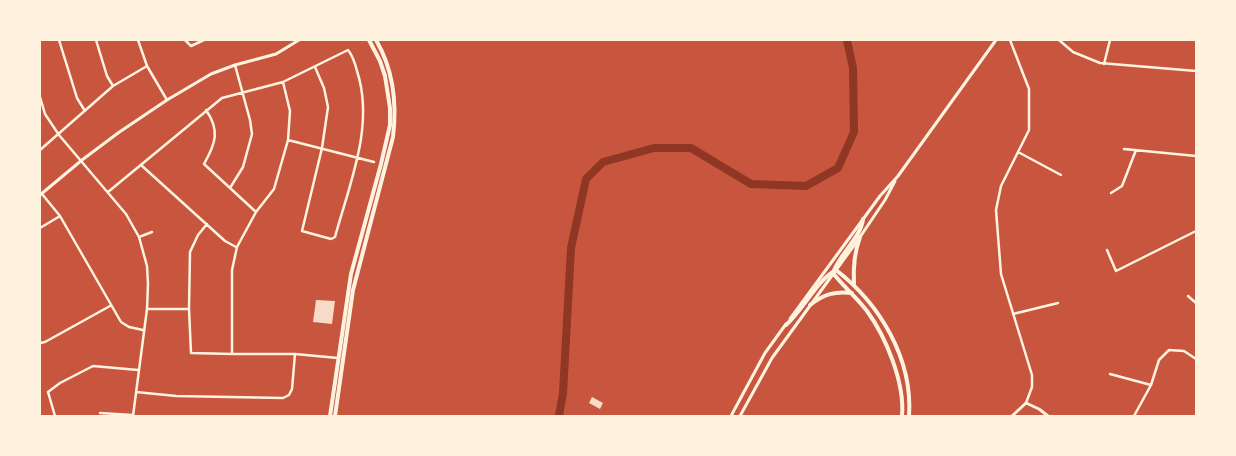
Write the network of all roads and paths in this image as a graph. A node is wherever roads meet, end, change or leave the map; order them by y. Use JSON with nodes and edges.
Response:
{"nodes":[{"id":1,"x":59,"y":40,"type":"edge"},
{"id":2,"x":96,"y":40,"type":"edge"},
{"id":3,"x":138,"y":40,"type":"edge"},
{"id":4,"x":185,"y":40,"type":"edge"},
{"id":5,"x":204,"y":40,"type":"edge"},
{"id":6,"x":299,"y":40,"type":"edge"},
{"id":7,"x":369,"y":40,"type":"edge"},
{"id":8,"x":376,"y":40,"type":"edge"},
{"id":9,"x":996,"y":40,"type":"edge"},
{"id":10,"x":1010,"y":40,"type":"edge"},
{"id":11,"x":1059,"y":40,"type":"edge"},
{"id":12,"x":1110,"y":40,"type":"edge"},
{"id":13,"x":1104,"y":64,"type":"junction"},
{"id":14,"x":235,"y":65,"type":"junction"},
{"id":15,"x":147,"y":66,"type":"junction"},
{"id":16,"x":315,"y":67,"type":"junction"},
{"id":17,"x":1196,"y":71,"type":"edge"},
{"id":18,"x":282,"y":82,"type":"junction"},
{"id":19,"x":113,"y":86,"type":"junction"},
{"id":20,"x":243,"y":92,"type":"junction"},
{"id":21,"x":40,"y":97,"type":"edge"},
{"id":22,"x":167,"y":100,"type":"junction"},
{"id":23,"x":206,"y":110,"type":"junction"},
{"id":24,"x":85,"y":111,"type":"junction"},
{"id":25,"x":392,"y":130,"type":"junction"},
{"id":26,"x":59,"y":134,"type":"junction"},
{"id":27,"x":288,"y":140,"type":"junction"},
{"id":28,"x":322,"y":148,"type":"junction"},
{"id":29,"x":1124,"y":149,"type":"dead end"},
{"id":30,"x":40,"y":150,"type":"edge"},
{"id":31,"x":1136,"y":150,"type":"junction"},
{"id":32,"x":1018,"y":152,"type":"junction"},
{"id":33,"x":1196,"y":156,"type":"edge"},
{"id":34,"x":357,"y":158,"type":"junction"},
{"id":35,"x":82,"y":160,"type":"junction"},
{"id":36,"x":374,"y":162,"type":"dead end"},
{"id":37,"x":142,"y":165,"type":"junction"},
{"id":38,"x":1061,"y":174,"type":"dead end"},
{"id":39,"x":898,"y":176,"type":"junction"},
{"id":40,"x":230,"y":188,"type":"junction"},
{"id":41,"x":108,"y":192,"type":"junction"},
{"id":42,"x":1111,"y":193,"type":"dead end"},
{"id":43,"x":41,"y":196,"type":"edge"},
{"id":44,"x":256,"y":212,"type":"junction"},
{"id":45,"x":60,"y":216,"type":"junction"},
{"id":46,"x":863,"y":219,"type":"junction"},
{"id":47,"x":207,"y":224,"type":"junction"},
{"id":48,"x":40,"y":228,"type":"edge"},
{"id":49,"x":1196,"y":231,"type":"edge"},
{"id":50,"x":152,"y":232,"type":"dead end"},
{"id":51,"x":139,"y":237,"type":"junction"},
{"id":52,"x":860,"y":237,"type":"junction"},
{"id":53,"x":237,"y":247,"type":"junction"},
{"id":54,"x":1107,"y":250,"type":"dead end"},
{"id":55,"x":357,"y":263,"type":"junction"},
{"id":56,"x":834,"y":272,"type":"junction"},
{"id":57,"x":854,"y":284,"type":"junction"},
{"id":58,"x":852,"y":293,"type":"junction"},
{"id":59,"x":1188,"y":296,"type":"dead end"},
{"id":60,"x":1058,"y":303,"type":"dead end"},
{"id":61,"x":1196,"y":303,"type":"edge"},
{"id":62,"x":810,"y":305,"type":"junction"},
{"id":63,"x":110,"y":306,"type":"junction"},
{"id":64,"x":147,"y":309,"type":"junction"},
{"id":65,"x":189,"y":310,"type":"junction"},
{"id":66,"x":1013,"y":314,"type":"junction"},
{"id":67,"x":786,"y":325,"type":"junction"},
{"id":68,"x":143,"y":330,"type":"junction"},
{"id":69,"x":40,"y":344,"type":"edge"},
{"id":70,"x":232,"y":354,"type":"junction"},
{"id":71,"x":295,"y":354,"type":"junction"},
{"id":72,"x":338,"y":358,"type":"junction"},
{"id":73,"x":343,"y":358,"type":"junction"},
{"id":74,"x":1196,"y":359,"type":"edge"},
{"id":75,"x":138,"y":370,"type":"junction"},
{"id":76,"x":1110,"y":374,"type":"dead end"},
{"id":77,"x":1151,"y":385,"type":"junction"},
{"id":78,"x":136,"y":392,"type":"junction"},
{"id":79,"x":1026,"y":403,"type":"junction"},
{"id":80,"x":100,"y":413,"type":"dead end"},
{"id":81,"x":133,"y":415,"type":"edge"},
{"id":82,"x":55,"y":416,"type":"edge"},
{"id":83,"x":330,"y":416,"type":"edge"},
{"id":84,"x":335,"y":416,"type":"edge"},
{"id":85,"x":731,"y":416,"type":"edge"},
{"id":86,"x":740,"y":416,"type":"edge"},
{"id":87,"x":902,"y":416,"type":"edge"},
{"id":88,"x":909,"y":416,"type":"edge"},
{"id":89,"x":1012,"y":416,"type":"edge"},
{"id":90,"x":1048,"y":416,"type":"edge"},
{"id":91,"x":1134,"y":416,"type":"edge"}],
"edges":[{"from":1,"to":24,"type":"street"},
{"from":2,"to":19,"type":"street"},
{"from":3,"to":15,"type":"street"},
{"from":4,"to":5,"type":"street"},
{"from":6,"to":14,"type":"main road"},
{"from":7,"to":25,"type":"main road"},
{"from":8,"to":25,"type":"main road"},
{"from":9,"to":39,"type":"main road"},
{"from":10,"to":32,"type":"street"},
{"from":11,"to":13,"type":"street"},
{"from":12,"to":13,"type":"street"},
{"from":13,"to":17,"type":"street"},
{"from":14,"to":20,"type":"street"},
{"from":14,"to":22,"type":"main road"},
{"from":15,"to":19,"type":"street"},
{"from":15,"to":22,"type":"street"},
{"from":16,"to":18,"type":"street"},
{"from":16,"to":28,"type":"street"},
{"from":16,"to":34,"type":"street"},
{"from":18,"to":20,"type":"street"},
{"from":18,"to":27,"type":"street"},
{"from":19,"to":24,"type":"street"},
{"from":20,"to":23,"type":"street"},
{"from":20,"to":40,"type":"street"},
{"from":21,"to":26,"type":"street"},
{"from":22,"to":35,"type":"main road"},
{"from":23,"to":37,"type":"street"},
{"from":23,"to":40,"type":"street"},
{"from":24,"to":26,"type":"street"},
{"from":25,"to":55,"type":"main road"},
{"from":26,"to":30,"type":"street"},
{"from":26,"to":35,"type":"street"},
{"from":27,"to":28,"type":"street"},
{"from":27,"to":44,"type":"street"},
{"from":28,"to":34,"type":"street"},
{"from":28,"to":34,"type":"street"},
{"from":29,"to":31,"type":"street"},
{"from":31,"to":33,"type":"street"},
{"from":31,"to":42,"type":"street"},
{"from":32,"to":38,"type":"street"},
{"from":32,"to":66,"type":"street"},
{"from":34,"to":36,"type":"street"},
{"from":35,"to":41,"type":"street"},
{"from":35,"to":43,"type":"main road"},
{"from":37,"to":41,"type":"street"},
{"from":37,"to":47,"type":"street"},
{"from":39,"to":46,"type":"main road"},
{"from":39,"to":52,"type":"main road"},
{"from":40,"to":44,"type":"street"},
{"from":41,"to":51,"type":"street"},
{"from":43,"to":45,"type":"street"},
{"from":44,"to":53,"type":"street"},
{"from":45,"to":48,"type":"street"},
{"from":45,"to":63,"type":"street"},
{"from":46,"to":56,"type":"main road"},
{"from":46,"to":67,"type":"main road"},
{"from":47,"to":53,"type":"street"},
{"from":47,"to":65,"type":"street"},
{"from":49,"to":54,"type":"street"},
{"from":50,"to":51,"type":"street"},
{"from":51,"to":64,"type":"street"},
{"from":52,"to":56,"type":"main road"},
{"from":52,"to":57,"type":"main road"},
{"from":53,"to":70,"type":"street"},
{"from":55,"to":72,"type":"main road"},
{"from":55,"to":73,"type":"main road"},
{"from":56,"to":57,"type":"main road"},
{"from":56,"to":58,"type":"main road"},
{"from":56,"to":62,"type":"main road"},
{"from":56,"to":67,"type":"main road"},
{"from":57,"to":88,"type":"main road"},
{"from":58,"to":62,"type":"main road"},
{"from":58,"to":87,"type":"main road"},
{"from":59,"to":61,"type":"street"},
{"from":60,"to":66,"type":"street"},
{"from":62,"to":86,"type":"main road"},
{"from":63,"to":68,"type":"street"},
{"from":63,"to":69,"type":"street"},
{"from":64,"to":65,"type":"street"},
{"from":64,"to":68,"type":"street"},
{"from":65,"to":70,"type":"street"},
{"from":66,"to":79,"type":"street"},
{"from":67,"to":85,"type":"main road"},
{"from":68,"to":75,"type":"street"},
{"from":70,"to":71,"type":"street"},
{"from":71,"to":72,"type":"street"},
{"from":71,"to":78,"type":"street"},
{"from":72,"to":73,"type":"street"},
{"from":72,"to":83,"type":"main road"},
{"from":73,"to":84,"type":"main road"},
{"from":74,"to":77,"type":"street"},
{"from":75,"to":78,"type":"street"},
{"from":75,"to":82,"type":"street"},
{"from":76,"to":77,"type":"street"},
{"from":77,"to":91,"type":"street"},
{"from":78,"to":81,"type":"street"},
{"from":79,"to":89,"type":"main road"},
{"from":79,"to":90,"type":"main road"},
{"from":80,"to":81,"type":"street"}]}
